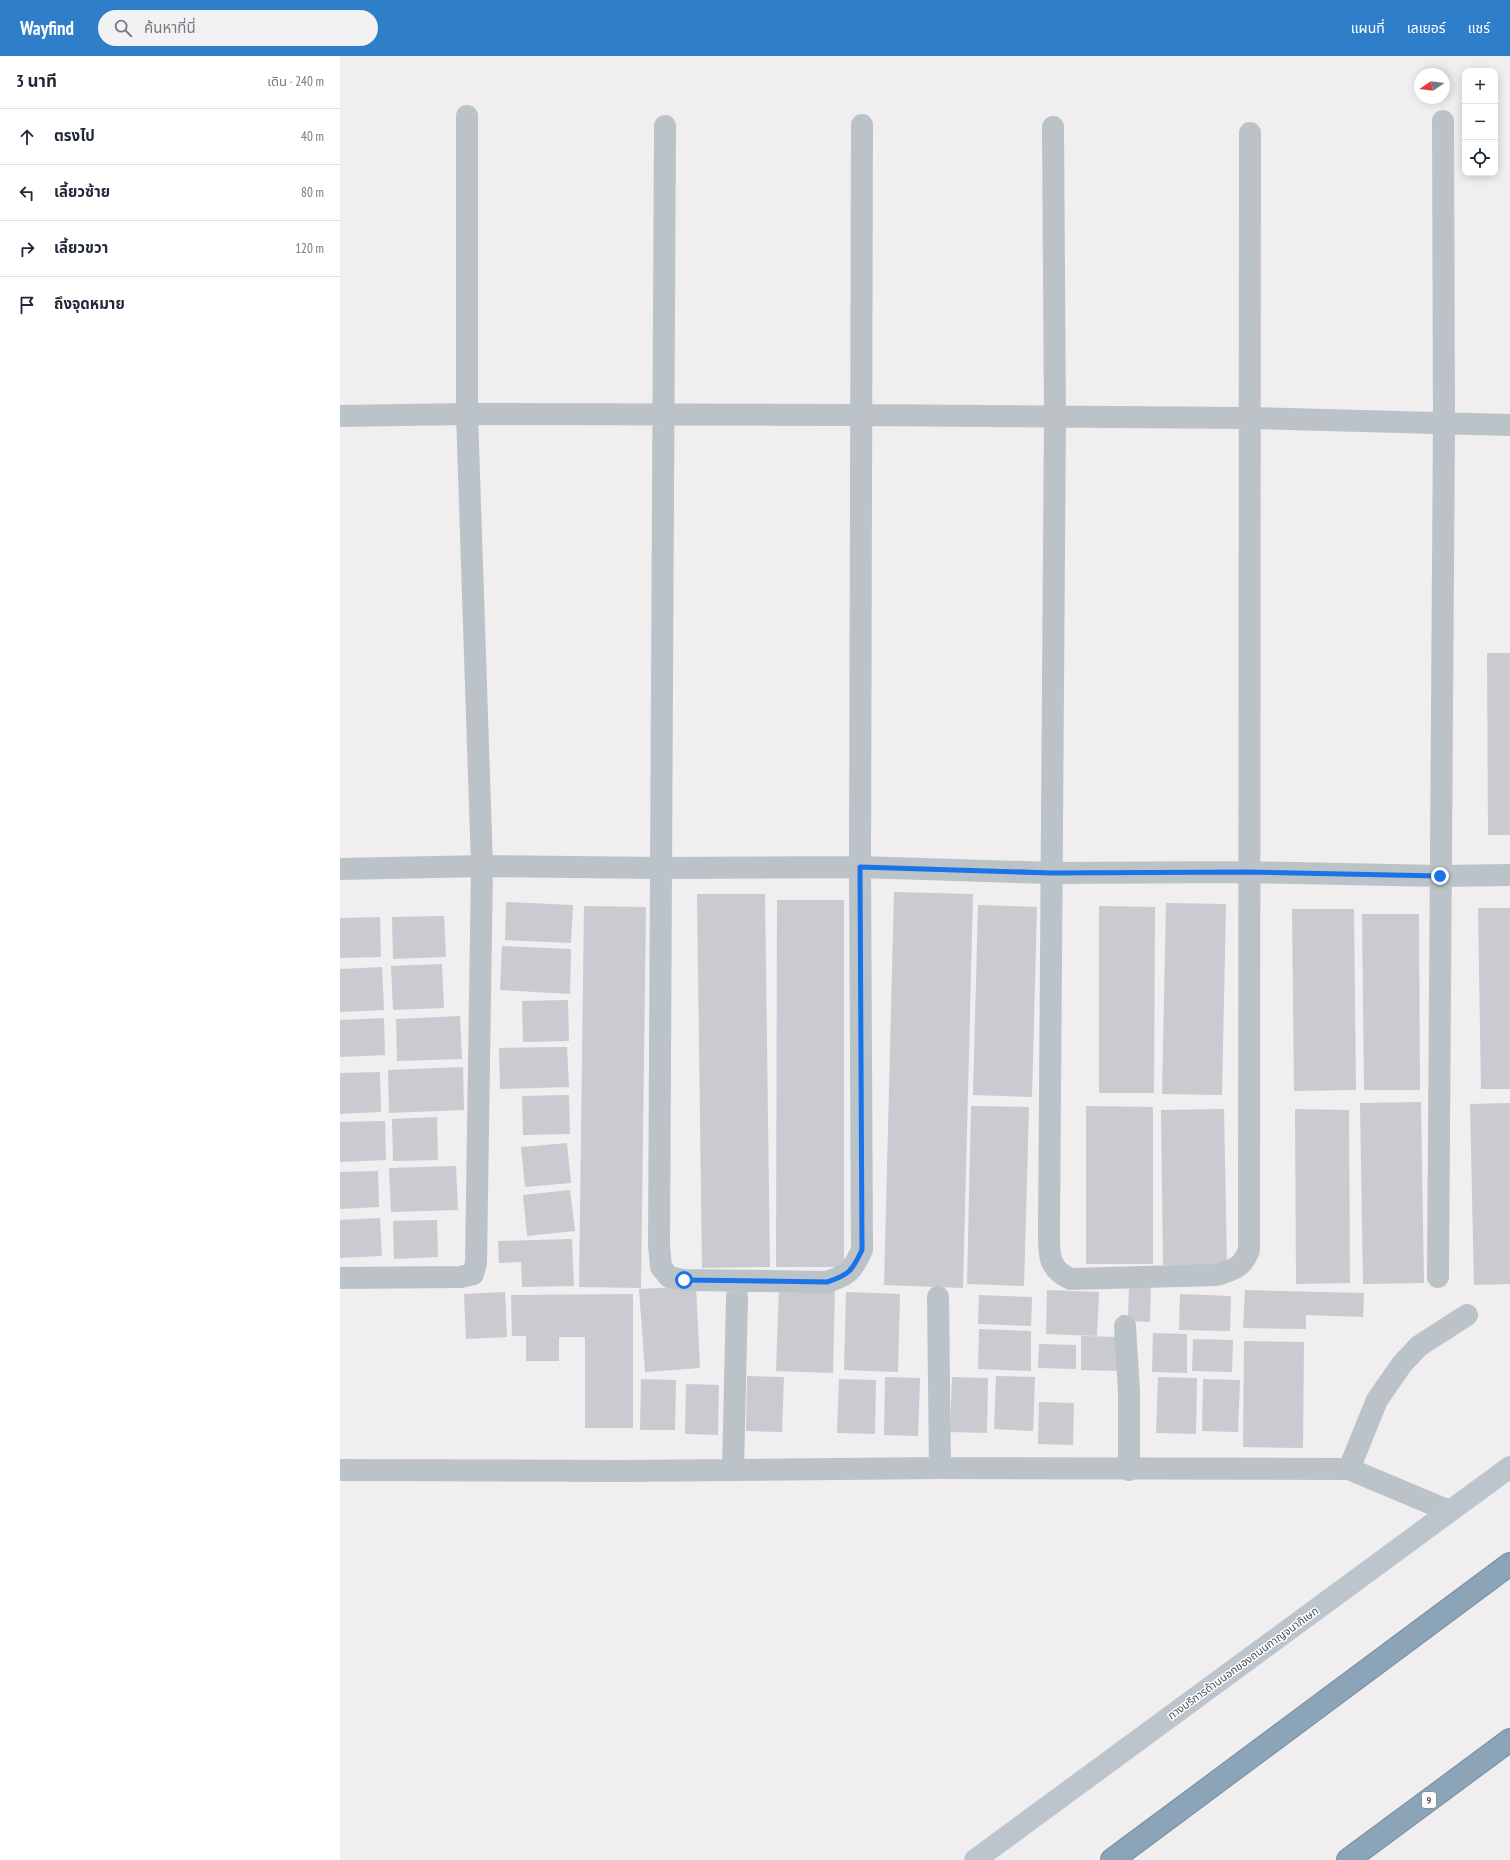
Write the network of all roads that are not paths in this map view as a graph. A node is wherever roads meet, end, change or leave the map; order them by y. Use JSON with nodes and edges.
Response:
{"nodes":[{"id":1,"x":467,"y":116,"type":"dead end"},
{"id":2,"x":1444,"y":121,"type":"dead end"},
{"id":3,"x":862,"y":124,"type":"dead end"},
{"id":4,"x":665,"y":126,"type":"dead end"},
{"id":5,"x":1054,"y":127,"type":"dead end"},
{"id":6,"x":1250,"y":133,"type":"dead end"},
{"id":7,"x":467,"y":414,"type":"junction"},
{"id":8,"x":661,"y":414,"type":"junction"},
{"id":9,"x":861,"y":415,"type":"junction"},
{"id":10,"x":340,"y":416,"type":"edge"},
{"id":11,"x":1055,"y":417,"type":"junction"},
{"id":12,"x":1250,"y":418,"type":"junction"},
{"id":13,"x":1444,"y":424,"type":"junction"},
{"id":14,"x":1510,"y":425,"type":"edge"},
{"id":15,"x":482,"y":866,"type":"junction"},
{"id":16,"x":860,"y":867,"type":"junction"},
{"id":17,"x":659,"y":868,"type":"junction"},
{"id":18,"x":340,"y":869,"type":"edge"},
{"id":19,"x":1248,"y":872,"type":"junction"},
{"id":20,"x":1052,"y":873,"type":"junction"},
{"id":21,"x":1510,"y":875,"type":"edge"},
{"id":22,"x":1440,"y":876,"type":"junction"},
{"id":23,"x":1438,"y":1277,"type":"dead end"},
{"id":24,"x":340,"y":1278,"type":"edge"},
{"id":25,"x":737,"y":1297,"type":"dead end"},
{"id":26,"x":938,"y":1297,"type":"dead end"},
{"id":27,"x":1467,"y":1315,"type":"dead end"},
{"id":28,"x":1125,"y":1326,"type":"dead end"},
{"id":29,"x":1510,"y":1467,"type":"edge"},
{"id":30,"x":940,"y":1468,"type":"junction"},
{"id":31,"x":1349,"y":1469,"type":"junction"},
{"id":32,"x":340,"y":1470,"type":"edge"},
{"id":33,"x":733,"y":1470,"type":"junction"},
{"id":34,"x":1129,"y":1470,"type":"junction"},
{"id":35,"x":1449,"y":1512,"type":"junction"},
{"id":36,"x":1510,"y":1564,"type":"edge"},
{"id":37,"x":1510,"y":1740,"type":"edge"},
{"id":38,"x":975,"y":1860,"type":"edge"},
{"id":39,"x":1112,"y":1860,"type":"edge"},
{"id":40,"x":1348,"y":1860,"type":"edge"}],
"edges":[{"from":1,"to":7,"type":"street"},
{"from":2,"to":13,"type":"street"},
{"from":3,"to":9,"type":"street"},
{"from":4,"to":8,"type":"street"},
{"from":5,"to":11,"type":"street"},
{"from":6,"to":12,"type":"street"},
{"from":7,"to":8,"type":"street"},
{"from":7,"to":10,"type":"street"},
{"from":7,"to":15,"type":"street"},
{"from":8,"to":9,"type":"street"},
{"from":8,"to":17,"type":"street"},
{"from":9,"to":11,"type":"street"},
{"from":9,"to":16,"type":"street"},
{"from":11,"to":12,"type":"street"},
{"from":11,"to":20,"type":"street"},
{"from":12,"to":13,"type":"street"},
{"from":12,"to":19,"type":"street"},
{"from":13,"to":14,"type":"street"},
{"from":13,"to":22,"type":"street"},
{"from":15,"to":17,"type":"street"},
{"from":15,"to":18,"type":"street"},
{"from":15,"to":24,"type":"street"},
{"from":16,"to":17,"type":"street"},
{"from":16,"to":17,"type":"street"},
{"from":16,"to":20,"type":"street"},
{"from":19,"to":20,"type":"street"},
{"from":19,"to":20,"type":"street"},
{"from":19,"to":22,"type":"street"},
{"from":21,"to":22,"type":"street"},
{"from":22,"to":23,"type":"street"},
{"from":25,"to":33,"type":"street"},
{"from":26,"to":30,"type":"street"},
{"from":27,"to":31,"type":"street"},
{"from":28,"to":34,"type":"street"},
{"from":29,"to":35,"type":"main road","name":"ทางบริการด้านนอกของถนนกาญจนาภิเษก"},
{"from":30,"to":33,"type":"street"},
{"from":30,"to":34,"type":"street"},
{"from":31,"to":34,"type":"street"},
{"from":31,"to":35,"type":"street"},
{"from":32,"to":33,"type":"street"},
{"from":35,"to":38,"type":"main road","name":"ทางบริการด้านนอกของถนนกาญจนาภิเษก"},
{"from":36,"to":39,"type":"highway"},
{"from":37,"to":40,"type":"highway","number":"9"}]}
